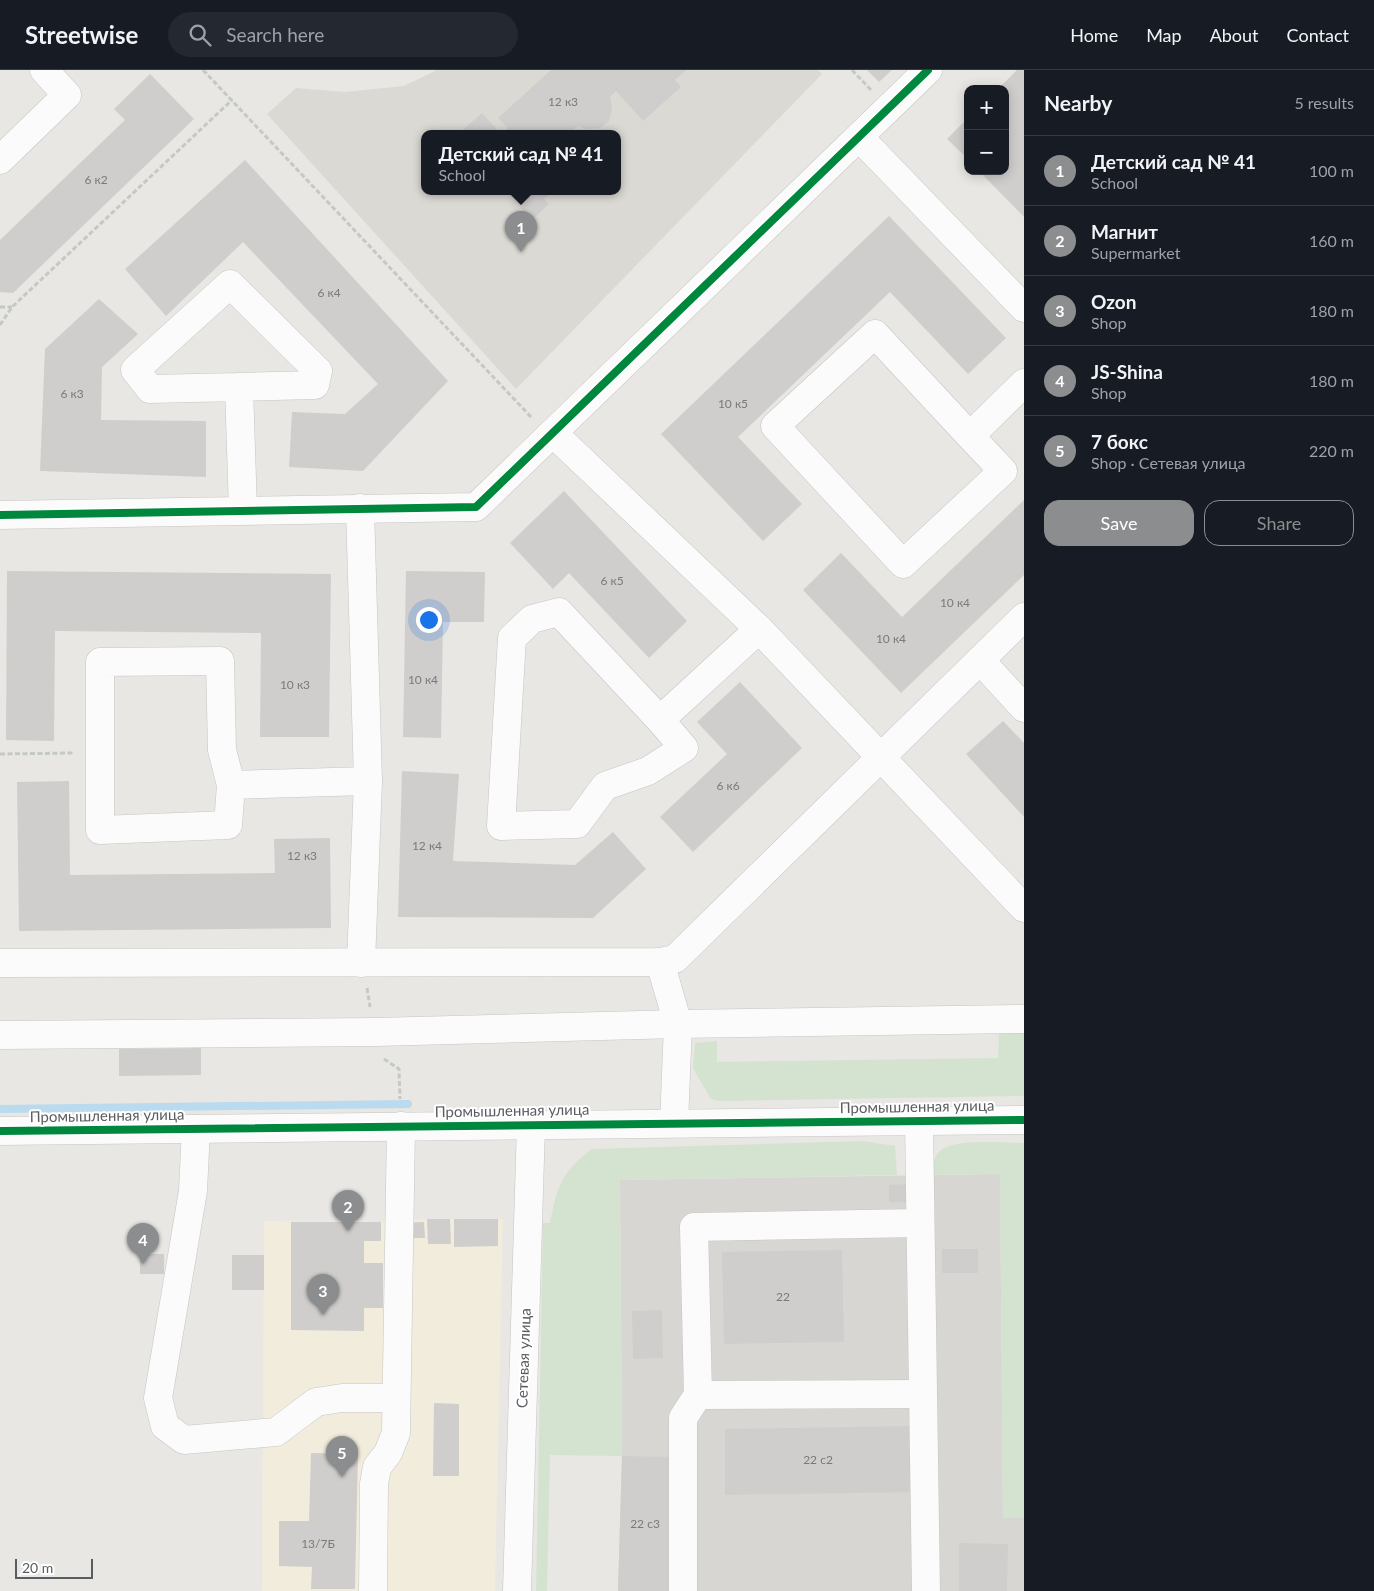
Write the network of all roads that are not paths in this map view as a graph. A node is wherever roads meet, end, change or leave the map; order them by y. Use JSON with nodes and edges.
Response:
{"nodes":[{"id":1,"x":44,"y":70,"type":"edge"},
{"id":2,"x":928,"y":70,"type":"edge"},
{"id":3,"x":859,"y":137,"type":"junction"},
{"id":4,"x":0,"y":160,"type":"edge"},
{"id":5,"x":1024,"y":308,"type":"edge"},
{"id":6,"x":1024,"y":383,"type":"edge"},
{"id":7,"x":239,"y":387,"type":"junction"},
{"id":8,"x":552,"y":433,"type":"junction"},
{"id":9,"x":970,"y":436,"type":"junction"},
{"id":10,"x":360,"y":508,"type":"junction"},
{"id":11,"x":243,"y":510,"type":"junction"},
{"id":12,"x":0,"y":515,"type":"edge"},
{"id":13,"x":1024,"y":617,"type":"edge"},
{"id":14,"x":759,"y":629,"type":"junction"},
{"id":15,"x":980,"y":660,"type":"junction"},
{"id":16,"x":1024,"y":708,"type":"edge"},
{"id":17,"x":660,"y":720,"type":"junction"},
{"id":18,"x":881,"y":757,"type":"junction"},
{"id":19,"x":368,"y":780,"type":"junction"},
{"id":20,"x":231,"y":785,"type":"junction"},
{"id":21,"x":1024,"y":908,"type":"edge"},
{"id":22,"x":660,"y":962,"type":"junction"},
{"id":23,"x":0,"y":963,"type":"edge"},
{"id":24,"x":361,"y":963,"type":"junction"},
{"id":25,"x":1024,"y":1019,"type":"edge"},
{"id":26,"x":678,"y":1024,"type":"junction"},
{"id":27,"x":0,"y":1034,"type":"edge"},
{"id":28,"x":1024,"y":1120,"type":"edge"},
{"id":29,"x":919,"y":1122,"type":"junction"},
{"id":30,"x":674,"y":1123,"type":"junction"},
{"id":31,"x":531,"y":1125,"type":"junction"},
{"id":32,"x":401,"y":1126,"type":"junction"},
{"id":33,"x":196,"y":1129,"type":"junction"},
{"id":34,"x":0,"y":1131,"type":"edge"},
{"id":35,"x":920,"y":1223,"type":"junction"},
{"id":36,"x":923,"y":1394,"type":"junction"},
{"id":37,"x":698,"y":1395,"type":"junction"},
{"id":38,"x":396,"y":1398,"type":"junction"},
{"id":39,"x":373,"y":1591,"type":"edge"},
{"id":40,"x":517,"y":1591,"type":"edge"},
{"id":41,"x":683,"y":1591,"type":"edge"},
{"id":42,"x":926,"y":1591,"type":"edge"}],
"edges":[{"from":1,"to":4,"type":"street"},
{"from":2,"to":3,"type":"street"},
{"from":3,"to":5,"type":"street"},
{"from":3,"to":8,"type":"street"},
{"from":6,"to":9,"type":"street"},
{"from":7,"to":7,"type":"street"},
{"from":7,"to":11,"type":"street"},
{"from":8,"to":10,"type":"street"},
{"from":8,"to":14,"type":"street"},
{"from":9,"to":9,"type":"street"},
{"from":10,"to":11,"type":"street"},
{"from":10,"to":19,"type":"street"},
{"from":11,"to":12,"type":"street"},
{"from":13,"to":15,"type":"street"},
{"from":14,"to":17,"type":"street"},
{"from":14,"to":18,"type":"street"},
{"from":15,"to":16,"type":"street"},
{"from":15,"to":18,"type":"street"},
{"from":17,"to":17,"type":"street"},
{"from":18,"to":21,"type":"street"},
{"from":18,"to":22,"type":"street"},
{"from":19,"to":20,"type":"street"},
{"from":19,"to":24,"type":"street"},
{"from":20,"to":20,"type":"street"},
{"from":22,"to":24,"type":"street"},
{"from":22,"to":26,"type":"street"},
{"from":23,"to":24,"type":"street"},
{"from":25,"to":26,"type":"street"},
{"from":26,"to":27,"type":"street"},
{"from":26,"to":30,"type":"street"},
{"from":28,"to":29,"type":"street","name":"Промышленная улица"},
{"from":29,"to":30,"type":"street","name":"Промышленная улица"},
{"from":29,"to":35,"type":"street"},
{"from":30,"to":31,"type":"street","name":"Промышленная улица"},
{"from":31,"to":32,"type":"street","name":"Промышленная улица"},
{"from":31,"to":40,"type":"street","name":"Сетевая улица"},
{"from":32,"to":33,"type":"street","name":"Промышленная улица"},
{"from":32,"to":38,"type":"street"},
{"from":33,"to":34,"type":"street","name":"Промышленная улица"},
{"from":33,"to":38,"type":"street"},
{"from":35,"to":36,"type":"street"},
{"from":35,"to":37,"type":"street"},
{"from":36,"to":37,"type":"street"},
{"from":36,"to":42,"type":"street"},
{"from":37,"to":41,"type":"street"},
{"from":38,"to":39,"type":"street"}]}
